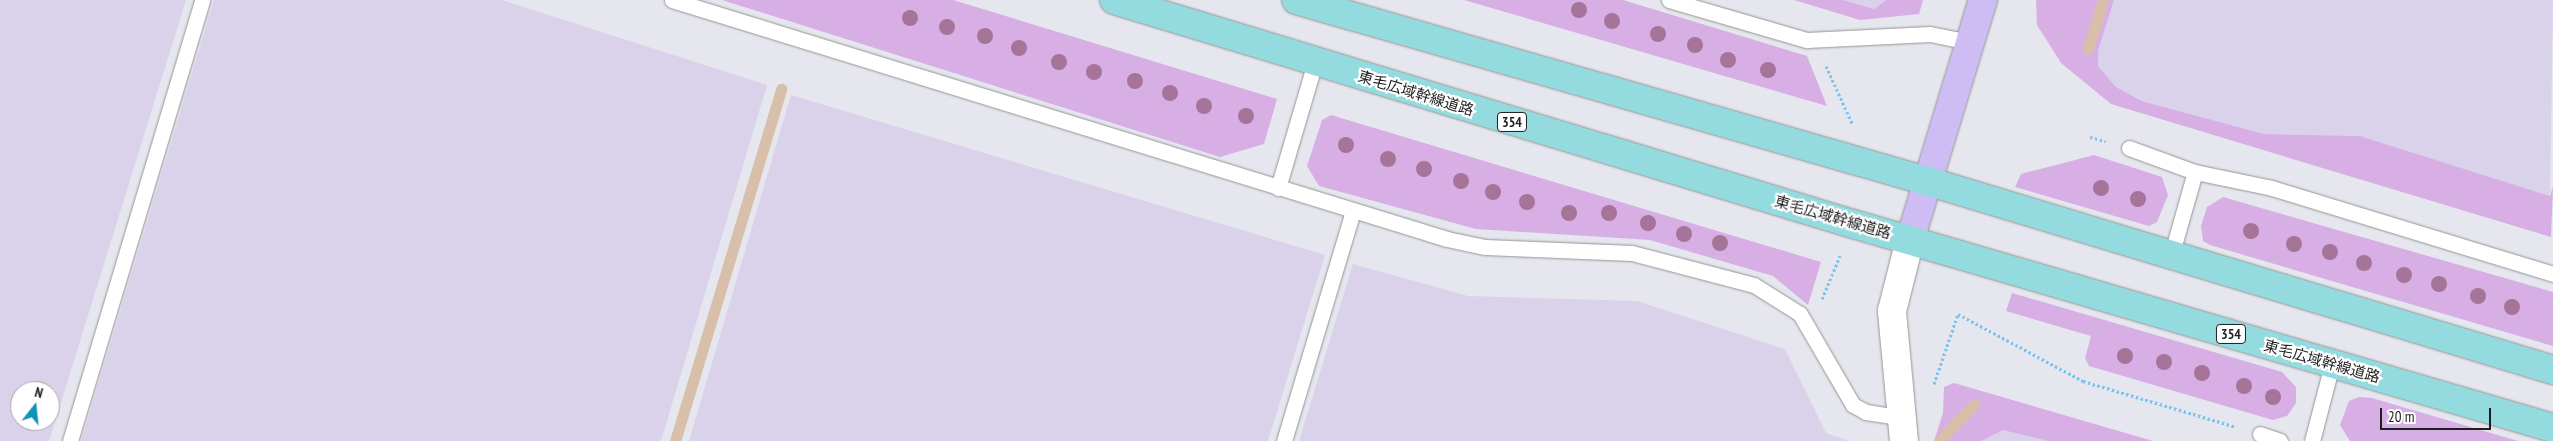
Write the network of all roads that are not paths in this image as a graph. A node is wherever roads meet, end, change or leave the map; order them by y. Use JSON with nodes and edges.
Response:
{"nodes":[{"id":1,"x":202,"y":0,"type":"edge"},
{"id":2,"x":672,"y":0,"type":"edge"},
{"id":3,"x":1114,"y":0,"type":"edge"},
{"id":4,"x":1296,"y":0,"type":"edge"},
{"id":5,"x":1669,"y":0,"type":"edge"},
{"id":6,"x":1983,"y":0,"type":"edge"},
{"id":7,"x":1343,"y":6,"type":"edge"},
{"id":8,"x":1970,"y":42,"type":"junction"},
{"id":9,"x":1315,"y":62,"type":"junction"},
{"id":10,"x":2129,"y":148,"type":"dead end"},
{"id":11,"x":2195,"y":172,"type":"junction"},
{"id":12,"x":1927,"y":182,"type":"junction"},
{"id":13,"x":1278,"y":188,"type":"junction"},
{"id":14,"x":1353,"y":211,"type":"junction"},
{"id":15,"x":1910,"y":240,"type":"junction"},
{"id":16,"x":2171,"y":256,"type":"junction"},
{"id":17,"x":2553,"y":274,"type":"edge"},
{"id":18,"x":2332,"y":364,"type":"junction"},
{"id":19,"x":2553,"y":370,"type":"edge"},
{"id":20,"x":2553,"y":428,"type":"edge"},
{"id":21,"x":1904,"y":430,"type":"edge"},
{"id":22,"x":2260,"y":434,"type":"road end"},
{"id":23,"x":70,"y":441,"type":"edge"},
{"id":24,"x":1284,"y":441,"type":"edge"},
{"id":25,"x":2280,"y":441,"type":"edge"},
{"id":26,"x":2312,"y":441,"type":"edge"}],
"edges":[{"from":1,"to":23,"type":"lane"},
{"from":2,"to":13,"type":"lane"},
{"from":3,"to":9,"type":"highway","name":"東毛広域幹線道路","number":"354"},
{"from":4,"to":7,"type":"highway"},
{"from":5,"to":8,"type":"lane"},
{"from":6,"to":8,"type":"street"},
{"from":7,"to":12,"type":"highway"},
{"from":8,"to":12,"type":"street"},
{"from":9,"to":13,"type":"lane"},
{"from":9,"to":15,"type":"highway","name":"東毛広域幹線道路","number":"354"},
{"from":10,"to":11,"type":"lane"},
{"from":11,"to":16,"type":"lane"},
{"from":11,"to":17,"type":"lane"},
{"from":12,"to":15,"type":"street"},
{"from":12,"to":16,"type":"highway"},
{"from":13,"to":14,"type":"lane"},
{"from":14,"to":21,"type":"lane"},
{"from":14,"to":24,"type":"lane"},
{"from":15,"to":18,"type":"highway","name":"東毛広域幹線道路","number":"354"},
{"from":15,"to":21,"type":"street"},
{"from":16,"to":19,"type":"highway"},
{"from":18,"to":20,"type":"highway","name":"東毛広域幹線道路","number":"354"},
{"from":18,"to":26,"type":"lane"},
{"from":22,"to":25,"type":"lane"}]}
